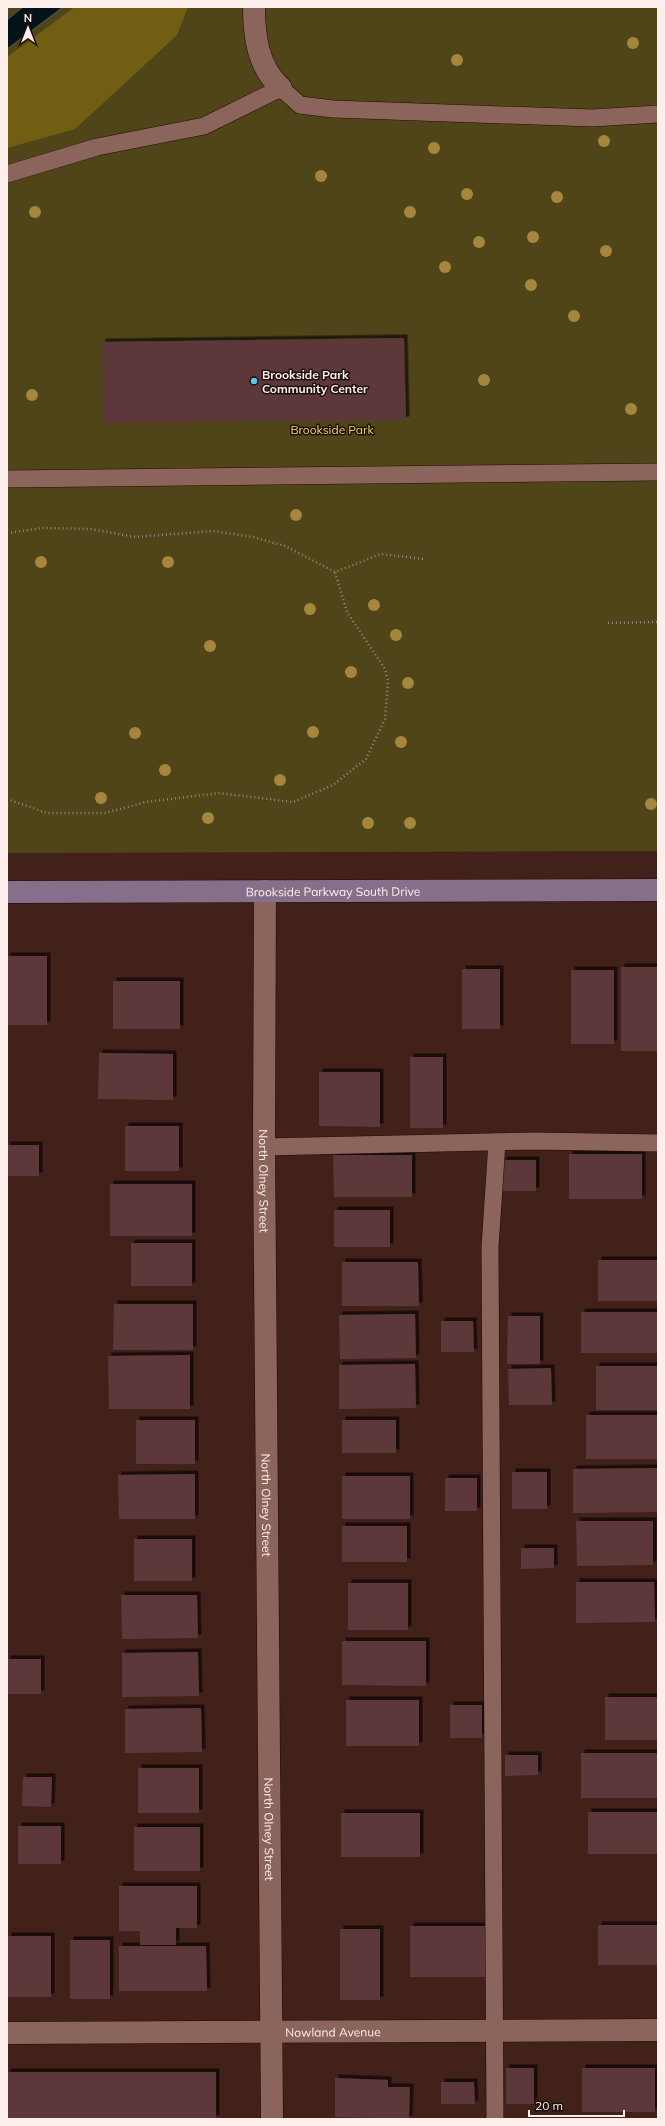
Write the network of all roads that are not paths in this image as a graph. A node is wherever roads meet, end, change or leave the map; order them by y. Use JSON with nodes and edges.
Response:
{"nodes":[{"id":1,"x":254,"y":7,"type":"edge"},
{"id":2,"x":281,"y":88,"type":"junction"},
{"id":3,"x":658,"y":114,"type":"edge"},
{"id":4,"x":7,"y":174,"type":"edge"},
{"id":5,"x":658,"y":472,"type":"edge"},
{"id":6,"x":7,"y":478,"type":"edge"},
{"id":7,"x":658,"y":890,"type":"edge"},
{"id":8,"x":266,"y":891,"type":"junction"},
{"id":9,"x":7,"y":892,"type":"edge"},
{"id":10,"x":497,"y":1142,"type":"junction"},
{"id":11,"x":658,"y":1143,"type":"edge"},
{"id":12,"x":264,"y":1147,"type":"junction"},
{"id":13,"x":494,"y":2030,"type":"junction"},
{"id":14,"x":658,"y":2030,"type":"edge"},
{"id":15,"x":272,"y":2032,"type":"junction"},
{"id":16,"x":7,"y":2034,"type":"edge"},
{"id":17,"x":272,"y":2119,"type":"edge"},
{"id":18,"x":495,"y":2119,"type":"edge"}],
"edges":[{"from":1,"to":2,"type":"street"},
{"from":2,"to":3,"type":"lane"},
{"from":2,"to":4,"type":"lane"},
{"from":5,"to":6,"type":"lane"},
{"from":7,"to":8,"type":"main road","name":"Brookside Parkway South Drive"},
{"from":8,"to":9,"type":"main road","name":"Brookside Parkway South Drive"},
{"from":8,"to":12,"type":"street","name":"North Olney Street"},
{"from":10,"to":11,"type":"lane"},
{"from":10,"to":12,"type":"lane"},
{"from":10,"to":13,"type":"lane"},
{"from":12,"to":15,"type":"street","name":"North Olney Street"},
{"from":13,"to":14,"type":"street","name":"Nowland Avenue"},
{"from":13,"to":15,"type":"street","name":"Nowland Avenue"},
{"from":13,"to":18,"type":"lane"},
{"from":15,"to":16,"type":"street","name":"Nowland Avenue"},
{"from":15,"to":17,"type":"street","name":"North Olney Street"}]}
